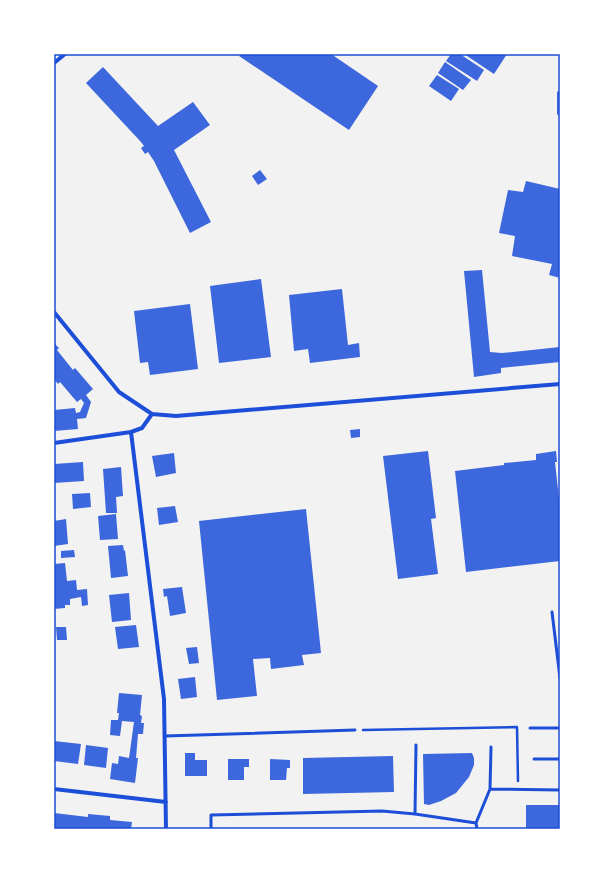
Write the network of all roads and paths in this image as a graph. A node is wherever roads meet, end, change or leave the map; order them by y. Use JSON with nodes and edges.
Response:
{"nodes":[{"id":1,"x":65,"y":54,"type":"edge"},
{"id":2,"x":54,"y":63,"type":"edge"},
{"id":3,"x":54,"y":312,"type":"edge"},
{"id":4,"x":560,"y":384,"type":"edge"},
{"id":5,"x":152,"y":414,"type":"junction"},
{"id":6,"x":131,"y":432,"type":"junction"},
{"id":7,"x":54,"y":443,"type":"edge"},
{"id":8,"x":552,"y":612,"type":"dead end"},
{"id":9,"x":560,"y":678,"type":"edge"},
{"id":10,"x":530,"y":728,"type":"dead end"},
{"id":11,"x":560,"y":728,"type":"edge"},
{"id":12,"x":355,"y":730,"type":"joint"},
{"id":13,"x":165,"y":736,"type":"junction"},
{"id":14,"x":416,"y":745,"type":"dead end"},
{"id":15,"x":491,"y":747,"type":"dead end"},
{"id":16,"x":534,"y":759,"type":"dead end"},
{"id":17,"x":560,"y":759,"type":"edge"},
{"id":18,"x":54,"y":789,"type":"edge"},
{"id":19,"x":490,"y":789,"type":"junction"},
{"id":20,"x":518,"y":789,"type":"junction"},
{"id":21,"x":560,"y":790,"type":"edge"},
{"id":22,"x":166,"y":802,"type":"junction"},
{"id":23,"x":415,"y":814,"type":"junction"},
{"id":24,"x":476,"y":823,"type":"junction"},
{"id":25,"x":166,"y":829,"type":"edge"},
{"id":26,"x":211,"y":829,"type":"edge"},
{"id":27,"x":477,"y":829,"type":"edge"}],
"edges":[{"from":1,"to":2,"type":"street"},
{"from":3,"to":5,"type":"street"},
{"from":4,"to":5,"type":"street"},
{"from":5,"to":6,"type":"street"},
{"from":6,"to":7,"type":"street"},
{"from":6,"to":13,"type":"street"},
{"from":8,"to":9,"type":"lane"},
{"from":10,"to":11,"type":"lane"},
{"from":12,"to":13,"type":"lane"},
{"from":12,"to":20,"type":"path"},
{"from":13,"to":22,"type":"street"},
{"from":14,"to":23,"type":"lane"},
{"from":15,"to":19,"type":"lane"},
{"from":16,"to":17,"type":"lane"},
{"from":18,"to":22,"type":"street"},
{"from":19,"to":20,"type":"lane"},
{"from":19,"to":24,"type":"lane"},
{"from":20,"to":21,"type":"lane"},
{"from":22,"to":25,"type":"street"},
{"from":23,"to":24,"type":"lane"},
{"from":23,"to":26,"type":"lane"},
{"from":24,"to":27,"type":"lane"}]}
